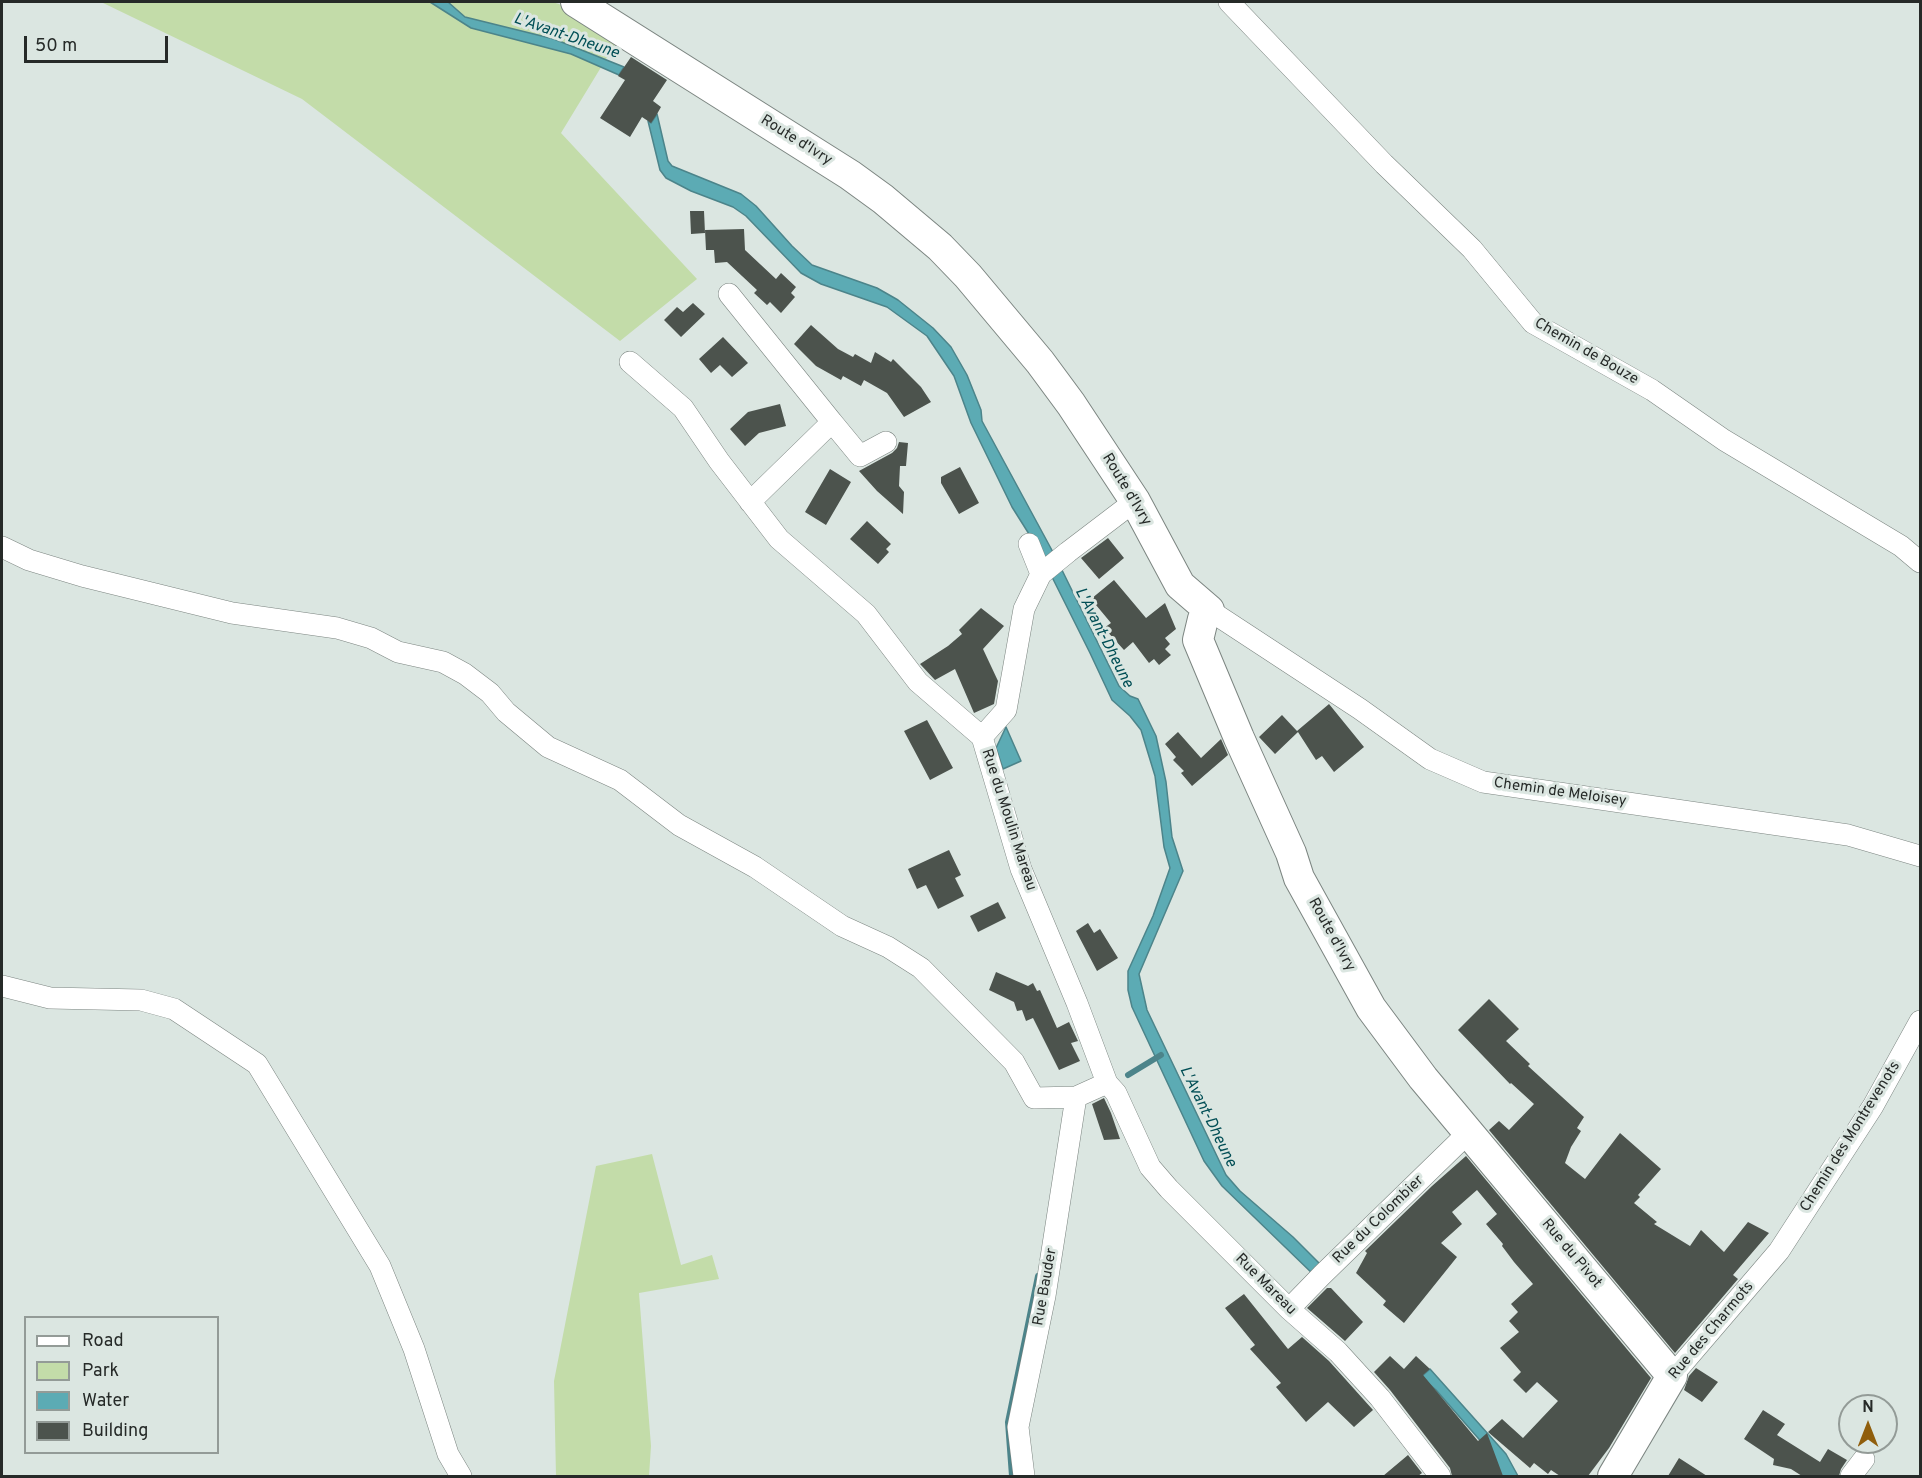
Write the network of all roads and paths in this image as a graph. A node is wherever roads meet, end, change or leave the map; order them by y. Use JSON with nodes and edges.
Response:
{"nodes":[{"id":1,"x":576,"y":2,"type":"edge"},
{"id":2,"x":1229,"y":2,"type":"edge"},
{"id":3,"x":729,"y":294,"type":"dead end"},
{"id":4,"x":630,"y":362,"type":"dead end"},
{"id":5,"x":832,"y":422,"type":"junction"},
{"id":6,"x":886,"y":442,"type":"dead end"},
{"id":7,"x":1135,"y":501,"type":"junction"},
{"id":8,"x":750,"y":502,"type":"junction"},
{"id":9,"x":1029,"y":544,"type":"dead end"},
{"id":10,"x":2,"y":547,"type":"edge"},
{"id":11,"x":1920,"y":562,"type":"edge"},
{"id":12,"x":1048,"y":568,"type":"junction"},
{"id":13,"x":1209,"y":610,"type":"junction"},
{"id":14,"x":982,"y":737,"type":"junction"},
{"id":15,"x":1920,"y":856,"type":"edge"},
{"id":16,"x":2,"y":986,"type":"edge"},
{"id":17,"x":1920,"y":1021,"type":"edge"},
{"id":18,"x":1107,"y":1083,"type":"junction"},
{"id":19,"x":1076,"y":1097,"type":"junction"},
{"id":20,"x":1469,"y":1132,"type":"junction"},
{"id":21,"x":1779,"y":1251,"type":"joint"},
{"id":22,"x":1289,"y":1309,"type":"junction"},
{"id":23,"x":1672,"y":1376,"type":"junction"},
{"id":24,"x":1864,"y":1459,"type":"dead end"},
{"id":25,"x":461,"y":1476,"type":"edge"},
{"id":26,"x":1024,"y":1476,"type":"edge"},
{"id":27,"x":1440,"y":1476,"type":"edge"},
{"id":28,"x":1613,"y":1476,"type":"edge"},
{"id":29,"x":1851,"y":1476,"type":"edge"}],
"edges":[{"from":1,"to":7,"type":"main road","name":"Route d'Ivry"},
{"from":2,"to":11,"type":"street","name":"Chemin de Bouze"},
{"from":3,"to":5,"type":"street"},
{"from":4,"to":8,"type":"street","name":"Rue du Moulin Mareau"},
{"from":5,"to":6,"type":"street"},
{"from":5,"to":8,"type":"street"},
{"from":7,"to":12,"type":"street"},
{"from":7,"to":13,"type":"main road","name":"Route d'Ivry"},
{"from":8,"to":14,"type":"street","name":"Rue du Moulin Mareau"},
{"from":9,"to":12,"type":"street"},
{"from":10,"to":19,"type":"street"},
{"from":12,"to":14,"type":"street"},
{"from":13,"to":15,"type":"street","name":"Chemin de Meloisey"},
{"from":13,"to":20,"type":"main road","name":"Route d'Ivry"},
{"from":14,"to":18,"type":"street","name":"Rue du Moulin Mareau"},
{"from":16,"to":25,"type":"street"},
{"from":17,"to":21,"type":"street","name":"Chemin des Montrevenots"},
{"from":18,"to":19,"type":"street"},
{"from":18,"to":22,"type":"street","name":"Rue Mareau"},
{"from":19,"to":26,"type":"street","name":"Rue Bauder"},
{"from":20,"to":22,"type":"street","name":"Rue du Colombier"},
{"from":20,"to":23,"type":"main road","name":"Rue du Pivot"},
{"from":21,"to":23,"type":"street","name":"Rue des Charmots"},
{"from":22,"to":27,"type":"street","name":"Rue Mareau"},
{"from":23,"to":28,"type":"main road","name":"Rue des Charmots"},
{"from":24,"to":29,"type":"street"}]}
